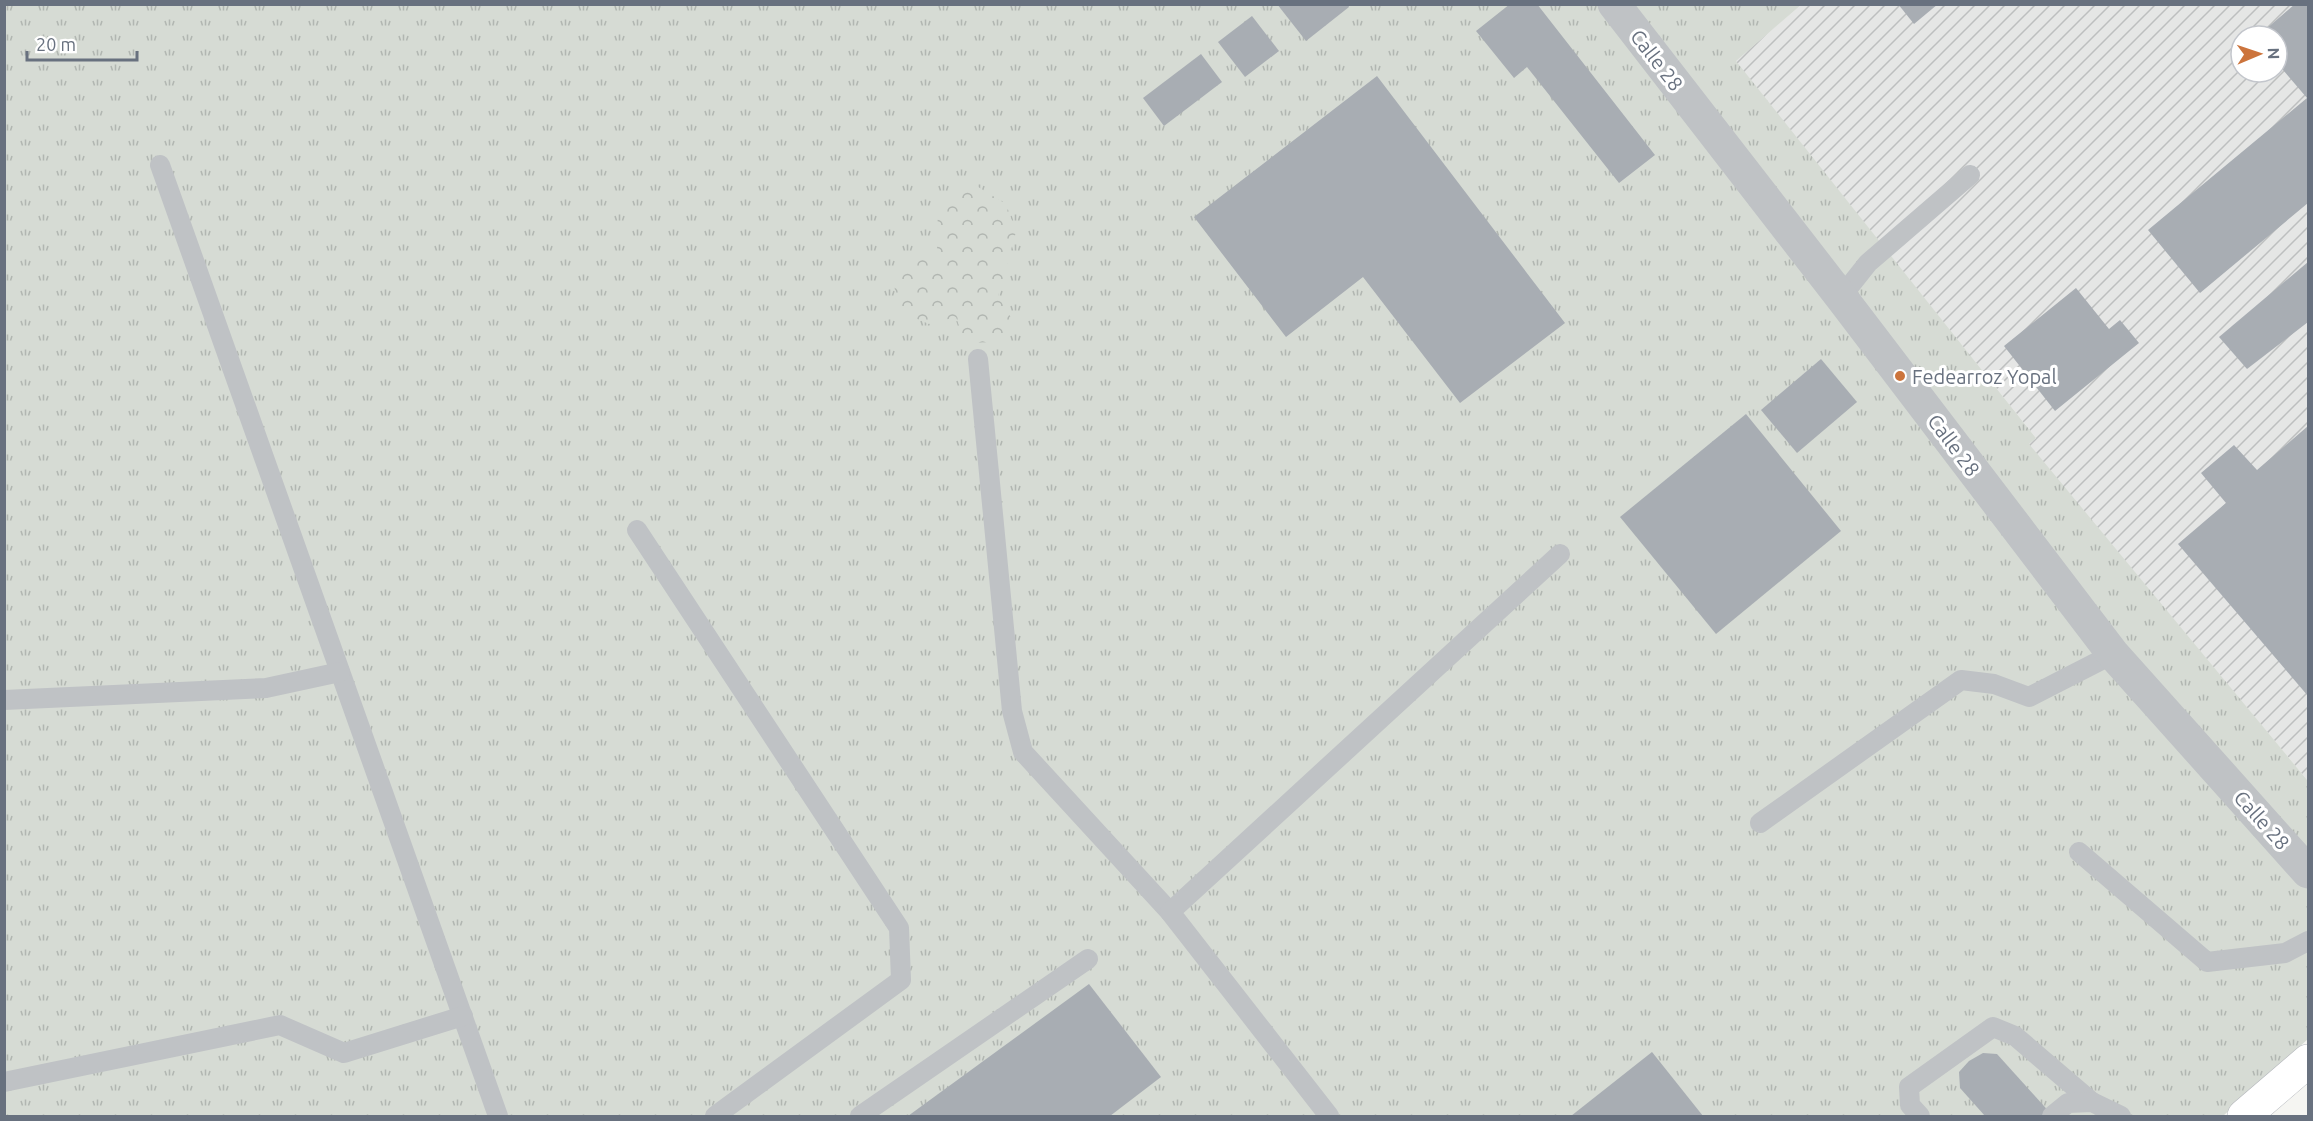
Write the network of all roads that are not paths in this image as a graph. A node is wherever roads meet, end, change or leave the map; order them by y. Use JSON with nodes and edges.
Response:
{"nodes":[{"id":1,"x":1614,"y":4,"type":"edge"},
{"id":2,"x":160,"y":165,"type":"dead end"},
{"id":3,"x":1970,"y":175,"type":"dead end"},
{"id":4,"x":1841,"y":297,"type":"junction"},
{"id":5,"x":978,"y":360,"type":"dead end"},
{"id":6,"x":637,"y":530,"type":"dead end"},
{"id":7,"x":1560,"y":554,"type":"dead end"},
{"id":8,"x":2113,"y":654,"type":"junction"},
{"id":9,"x":340,"y":672,"type":"junction"},
{"id":10,"x":4,"y":699,"type":"edge"},
{"id":11,"x":1760,"y":823,"type":"dead end"},
{"id":12,"x":2079,"y":852,"type":"dead end"},
{"id":13,"x":2308,"y":872,"type":"edge"},
{"id":14,"x":1170,"y":912,"type":"junction"},
{"id":15,"x":2308,"y":941,"type":"edge"},
{"id":16,"x":1088,"y":959,"type":"dead end"},
{"id":17,"x":463,"y":1016,"type":"junction"},
{"id":18,"x":2308,"y":1060,"type":"edge"},
{"id":19,"x":4,"y":1082,"type":"edge"},
{"id":20,"x":2092,"y":1102,"type":"junction"},
{"id":21,"x":498,"y":1116,"type":"edge"},
{"id":22,"x":715,"y":1116,"type":"edge"},
{"id":23,"x":860,"y":1116,"type":"edge"},
{"id":24,"x":1329,"y":1116,"type":"edge"},
{"id":25,"x":1920,"y":1116,"type":"edge"},
{"id":26,"x":2052,"y":1116,"type":"edge"},
{"id":27,"x":2121,"y":1116,"type":"edge"},
{"id":28,"x":2244,"y":1116,"type":"edge"}],
"edges":[{"from":1,"to":4,"type":"street","name":"Calle 28"},
{"from":2,"to":9,"type":"lane"},
{"from":3,"to":4,"type":"lane"},
{"from":4,"to":8,"type":"street","name":"Calle 28"},
{"from":5,"to":14,"type":"lane"},
{"from":6,"to":22,"type":"lane"},
{"from":7,"to":14,"type":"lane"},
{"from":8,"to":11,"type":"lane"},
{"from":8,"to":13,"type":"street","name":"Calle 28"},
{"from":9,"to":10,"type":"lane"},
{"from":9,"to":17,"type":"lane"},
{"from":12,"to":15,"type":"lane"},
{"from":14,"to":24,"type":"lane"},
{"from":16,"to":23,"type":"lane"},
{"from":17,"to":19,"type":"lane"},
{"from":17,"to":21,"type":"lane"},
{"from":18,"to":28,"type":"main road"},
{"from":20,"to":25,"type":"lane"},
{"from":20,"to":26,"type":"lane"},
{"from":20,"to":27,"type":"lane"}]}
